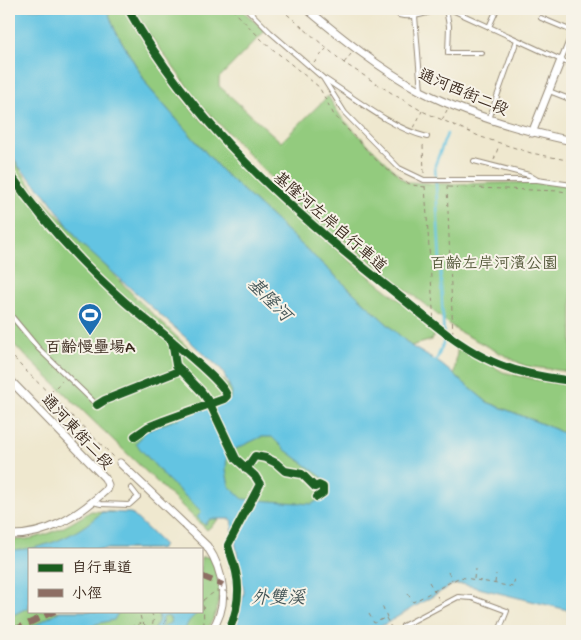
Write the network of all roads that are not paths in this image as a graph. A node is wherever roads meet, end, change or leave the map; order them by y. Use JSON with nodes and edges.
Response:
{"nodes":[{"id":1,"x":247,"y":9,"type":"edge"},
{"id":2,"x":307,"y":9,"type":"edge"},
{"id":3,"x":396,"y":9,"type":"edge"},
{"id":4,"x":439,"y":9,"type":"edge"},
{"id":5,"x":446,"y":9,"type":"edge"},
{"id":6,"x":450,"y":9,"type":"edge"},
{"id":7,"x":497,"y":9,"type":"edge"},
{"id":8,"x":415,"y":16,"type":"junction"},
{"id":9,"x":541,"y":18,"type":"dead end"},
{"id":10,"x":489,"y":26,"type":"junction"},
{"id":11,"x":572,"y":32,"type":"edge"},
{"id":12,"x":517,"y":40,"type":"junction"},
{"id":13,"x":482,"y":52,"type":"dead end"},
{"id":14,"x":561,"y":60,"type":"junction"},
{"id":15,"x":572,"y":65,"type":"edge"},
{"id":16,"x":323,"y":78,"type":"junction"},
{"id":17,"x":421,"y":91,"type":"junction"},
{"id":18,"x":548,"y":91,"type":"junction"},
{"id":19,"x":572,"y":100,"type":"edge"},
{"id":20,"x":489,"y":119,"type":"junction"},
{"id":21,"x":532,"y":133,"type":"junction"},
{"id":22,"x":428,"y":137,"type":"road end"},
{"id":23,"x":572,"y":141,"type":"edge"},
{"id":24,"x":474,"y":161,"type":"dead end"},
{"id":25,"x":537,"y":180,"type":"junction"},
{"id":26,"x":572,"y":185,"type":"edge"},
{"id":27,"x":9,"y":313,"type":"edge"},
{"id":28,"x":9,"y":379,"type":"edge"},
{"id":29,"x":97,"y":405,"type":"dead end"},
{"id":30,"x":120,"y":463,"type":"road end"},
{"id":31,"x":131,"y":488,"type":"dead end"},
{"id":32,"x":93,"y":502,"type":"junction"},
{"id":33,"x":9,"y":535,"type":"edge"},
{"id":34,"x":403,"y":626,"type":"road end"},
{"id":35,"x":210,"y":631,"type":"edge"},
{"id":36,"x":499,"y":631,"type":"edge"}],
"edges":[{"from":1,"to":16,"type":"lane"},
{"from":2,"to":17,"type":"street","name":"通河西街二段"},
{"from":3,"to":8,"type":"lane"},
{"from":4,"to":8,"type":"lane"},
{"from":5,"to":13,"type":"lane"},
{"from":6,"to":10,"type":"lane"},
{"from":7,"to":10,"type":"lane"},
{"from":8,"to":17,"type":"lane"},
{"from":9,"to":11,"type":"lane"},
{"from":10,"to":12,"type":"lane"},
{"from":11,"to":14,"type":"lane"},
{"from":12,"to":14,"type":"lane"},
{"from":12,"to":20,"type":"lane"},
{"from":14,"to":15,"type":"lane"},
{"from":14,"to":18,"type":"street"},
{"from":16,"to":22,"type":"lane"},
{"from":16,"to":25,"type":"lane"},
{"from":17,"to":20,"type":"street","name":"通河西街二段"},
{"from":18,"to":19,"type":"lane"},
{"from":18,"to":21,"type":"street"},
{"from":20,"to":21,"type":"street","name":"通河西街二段"},
{"from":21,"to":23,"type":"street","name":"通河西街二段"},
{"from":24,"to":25,"type":"lane"},
{"from":25,"to":26,"type":"lane"},
{"from":27,"to":29,"type":"lane"},
{"from":28,"to":32,"type":"street","name":"通河東街二段"},
{"from":30,"to":35,"type":"street"},
{"from":31,"to":32,"type":"lane"},
{"from":32,"to":33,"type":"street","name":"通河東街二段"},
{"from":34,"to":36,"type":"lane"}]}
